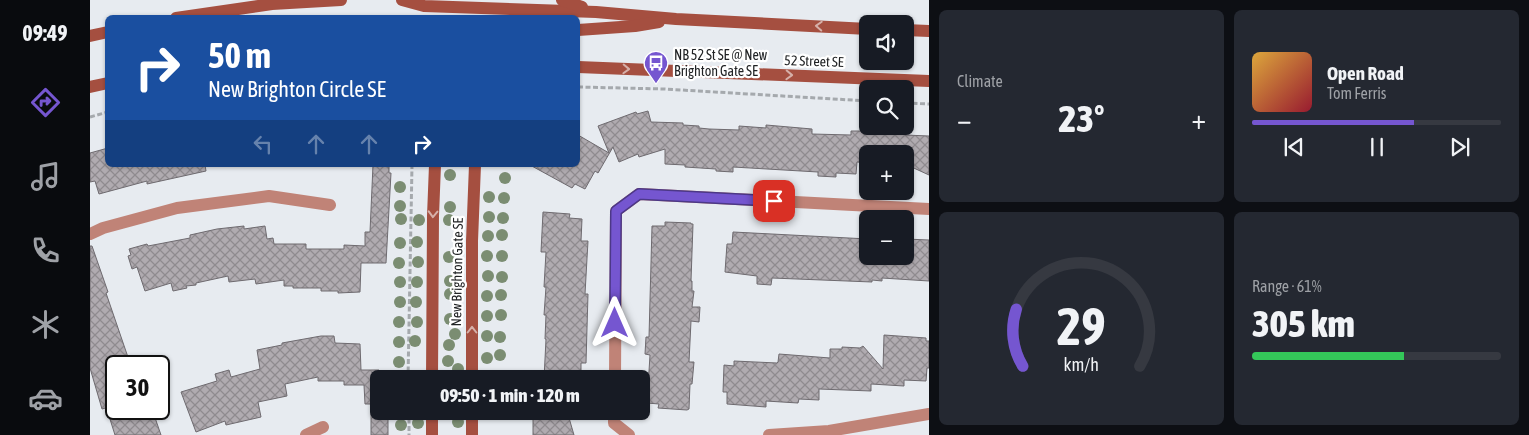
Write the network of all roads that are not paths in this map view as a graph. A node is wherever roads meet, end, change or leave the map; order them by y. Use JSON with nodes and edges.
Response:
{"nodes":[{"id":1,"x":341,"y":0,"type":"edge"},
{"id":2,"x":402,"y":0,"type":"edge"},
{"id":3,"x":562,"y":0,"type":"edge"},
{"id":4,"x":446,"y":8,"type":"edge"},
{"id":5,"x":481,"y":8,"type":"edge"},
{"id":6,"x":596,"y":12,"type":"junction"},
{"id":7,"x":197,"y":15,"type":"edge"},
{"id":8,"x":468,"y":15,"type":"edge"},
{"id":9,"x":676,"y":19,"type":"junction"},
{"id":10,"x":859,"y":29,"type":"edge"},
{"id":11,"x":580,"y":30,"type":"edge"},
{"id":12,"x":914,"y":31,"type":"edge"},
{"id":13,"x":929,"y":32,"type":"edge"},
{"id":14,"x":105,"y":33,"type":"edge"},
{"id":15,"x":90,"y":36,"type":"edge"},
{"id":16,"x":580,"y":67,"type":"edge"},
{"id":17,"x":929,"y":81,"type":"edge"},
{"id":18,"x":105,"y":84,"type":"edge"},
{"id":19,"x":90,"y":87,"type":"edge"},
{"id":20,"x":435,"y":167,"type":"edge"},
{"id":21,"x":476,"y":167,"type":"edge"},
{"id":22,"x":330,"y":205,"type":"dead end"},
{"id":23,"x":929,"y":209,"type":"edge"},
{"id":24,"x":90,"y":234,"type":"edge"},
{"id":25,"x":432,"y":370,"type":"edge"},
{"id":26,"x":472,"y":370,"type":"edge"},
{"id":27,"x":615,"y":370,"type":"edge"},
{"id":28,"x":929,"y":414,"type":"edge"},
{"id":29,"x":432,"y":420,"type":"edge"},
{"id":30,"x":472,"y":420,"type":"edge"},
{"id":31,"x":614,"y":420,"type":"edge"},
{"id":32,"x":323,"y":427,"type":"dead end"},
{"id":33,"x":829,"y":433,"type":"edge"},
{"id":34,"x":306,"y":435,"type":"edge"},
{"id":35,"x":432,"y":435,"type":"edge"},
{"id":36,"x":472,"y":435,"type":"edge"},
{"id":37,"x":629,"y":435,"type":"edge"},
{"id":38,"x":769,"y":435,"type":"edge"}],
"edges":[{"from":1,"to":7,"type":"main road"},
{"from":2,"to":4,"type":"main road"},
{"from":3,"to":6,"type":"main road"},
{"from":4,"to":5,"type":"main road"},
{"from":5,"to":6,"type":"main road"},
{"from":5,"to":8,"type":"main road"},
{"from":6,"to":9,"type":"main road"},
{"from":10,"to":9,"type":"main road","one_way":true},
{"from":9,"to":11,"type":"main road"},
{"from":12,"to":13,"type":"main road"},
{"from":14,"to":15,"type":"main road"},
{"from":16,"to":17,"type":"main road","name":"52 Street SE","one_way":true},
{"from":18,"to":19,"type":"main road"},
{"from":20,"to":25,"type":"main road","name":"New Brighton Gate SE","one_way":true},
{"from":26,"to":21,"type":"main road","name":"New Brighton Gate SE","one_way":true},
{"from":22,"to":24,"type":"street"},
{"from":23,"to":27,"type":"street"},
{"from":28,"to":33,"type":"street"},
{"from":29,"to":35,"type":"main road"},
{"from":30,"to":36,"type":"main road"},
{"from":31,"to":37,"type":"street"},
{"from":32,"to":34,"type":"street"},
{"from":33,"to":38,"type":"street"}]}
